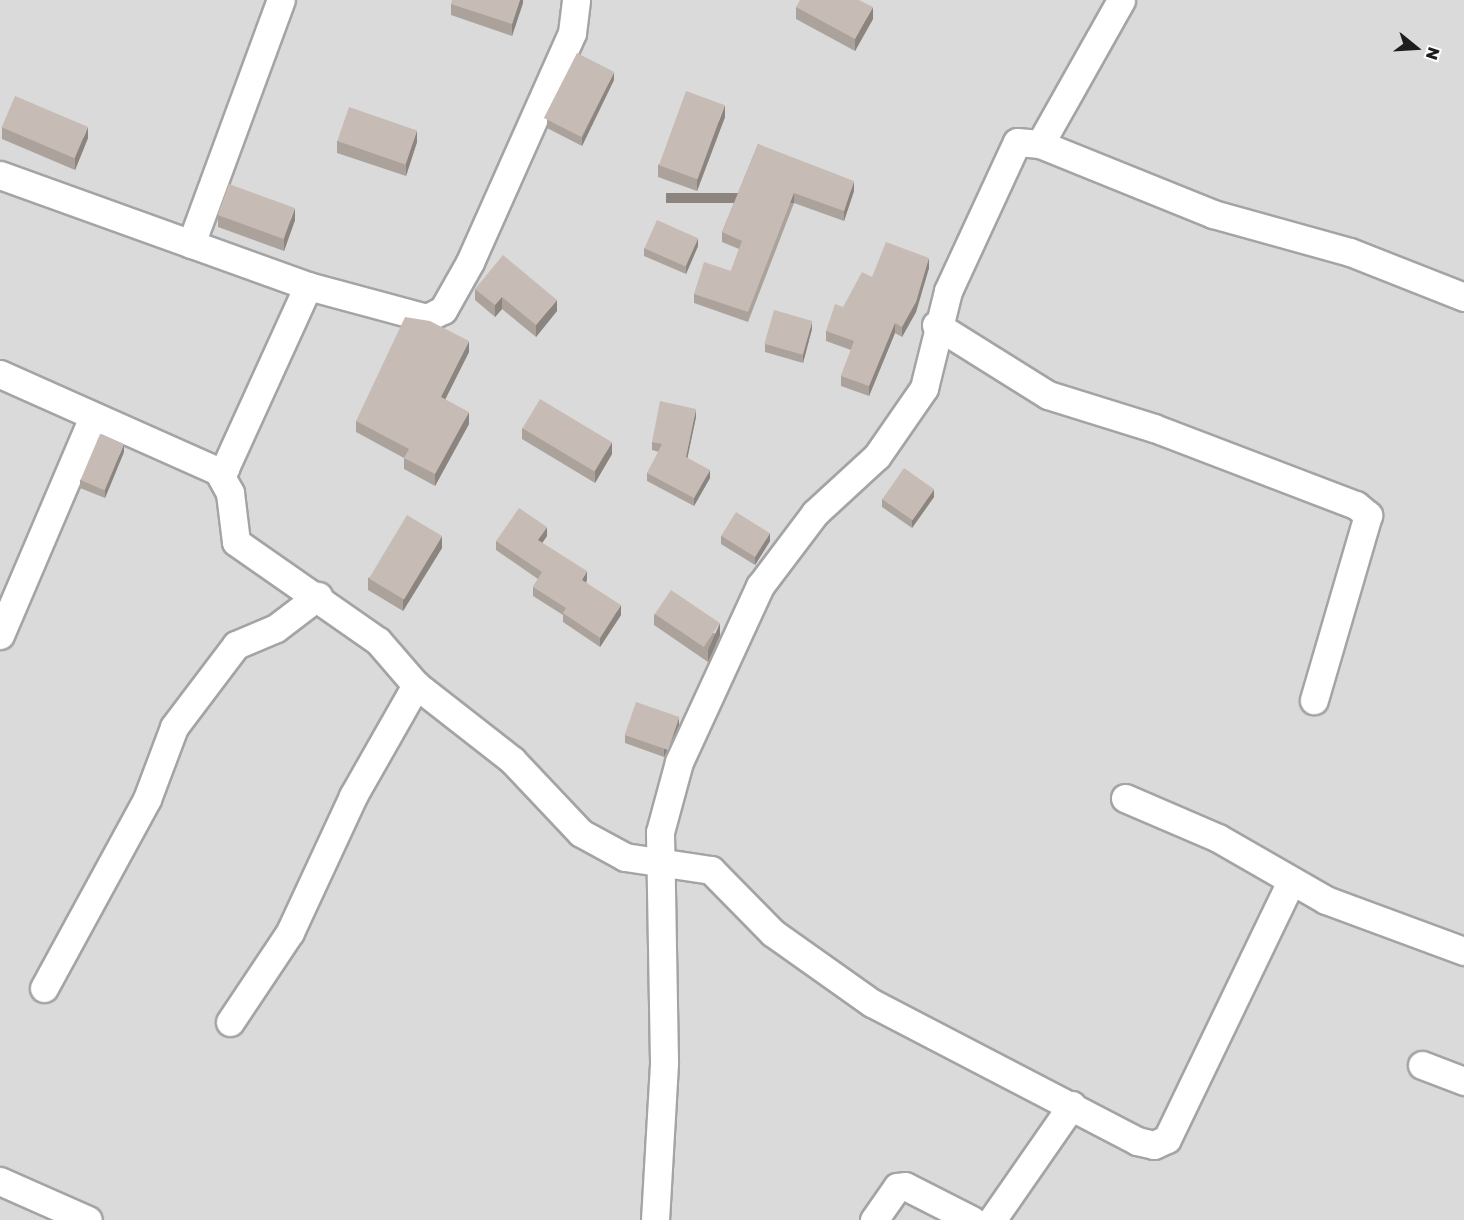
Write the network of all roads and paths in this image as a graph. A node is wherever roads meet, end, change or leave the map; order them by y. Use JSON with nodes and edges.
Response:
{"nodes":[{"id":1,"x":281,"y":0,"type":"edge"},
{"id":2,"x":576,"y":0,"type":"edge"},
{"id":3,"x":1121,"y":0,"type":"edge"},
{"id":4,"x":1040,"y":144,"type":"junction"},
{"id":5,"x":0,"y":175,"type":"edge"},
{"id":6,"x":191,"y":244,"type":"junction"},
{"id":7,"x":308,"y":286,"type":"junction"},
{"id":8,"x":1464,"y":297,"type":"edge"},
{"id":9,"x":936,"y":325,"type":"junction"},
{"id":10,"x":0,"y":374,"type":"edge"},
{"id":11,"x":93,"y":417,"type":"junction"},
{"id":12,"x":218,"y":471,"type":"junction"},
{"id":13,"x":318,"y":596,"type":"junction"},
{"id":14,"x":0,"y":636,"type":"edge"},
{"id":15,"x":416,"y":685,"type":"junction"},
{"id":16,"x":1314,"y":700,"type":"dead end"},
{"id":17,"x":1125,"y":798,"type":"dead end"},
{"id":18,"x":662,"y":860,"type":"junction"},
{"id":19,"x":1290,"y":883,"type":"junction"},
{"id":20,"x":1464,"y":951,"type":"edge"},
{"id":21,"x":44,"y":988,"type":"dead end"},
{"id":22,"x":230,"y":1022,"type":"dead end"},
{"id":23,"x":1422,"y":1065,"type":"dead end"},
{"id":24,"x":1464,"y":1081,"type":"edge"},
{"id":25,"x":1072,"y":1105,"type":"junction"},
{"id":26,"x":0,"y":1181,"type":"edge"},
{"id":27,"x":88,"y":1220,"type":"edge"},
{"id":28,"x":655,"y":1220,"type":"edge"},
{"id":29,"x":874,"y":1220,"type":"edge"},
{"id":30,"x":972,"y":1220,"type":"edge"},
{"id":31,"x":992,"y":1220,"type":"edge"}],
"edges":[{"from":1,"to":6,"type":"street"},
{"from":2,"to":7,"type":"street"},
{"from":3,"to":4,"type":"street"},
{"from":4,"to":8,"type":"street"},
{"from":4,"to":9,"type":"street"},
{"from":5,"to":6,"type":"street"},
{"from":6,"to":7,"type":"street"},
{"from":7,"to":12,"type":"street"},
{"from":9,"to":16,"type":"street"},
{"from":9,"to":18,"type":"street"},
{"from":10,"to":11,"type":"street"},
{"from":11,"to":12,"type":"street"},
{"from":11,"to":14,"type":"street"},
{"from":12,"to":13,"type":"street"},
{"from":13,"to":15,"type":"street"},
{"from":13,"to":21,"type":"street"},
{"from":15,"to":18,"type":"street"},
{"from":15,"to":22,"type":"street"},
{"from":17,"to":19,"type":"street"},
{"from":18,"to":25,"type":"street"},
{"from":18,"to":28,"type":"street"},
{"from":19,"to":20,"type":"street"},
{"from":19,"to":25,"type":"street"},
{"from":23,"to":24,"type":"street"},
{"from":25,"to":31,"type":"street"},
{"from":26,"to":27,"type":"street"},
{"from":29,"to":30,"type":"street"}]}
